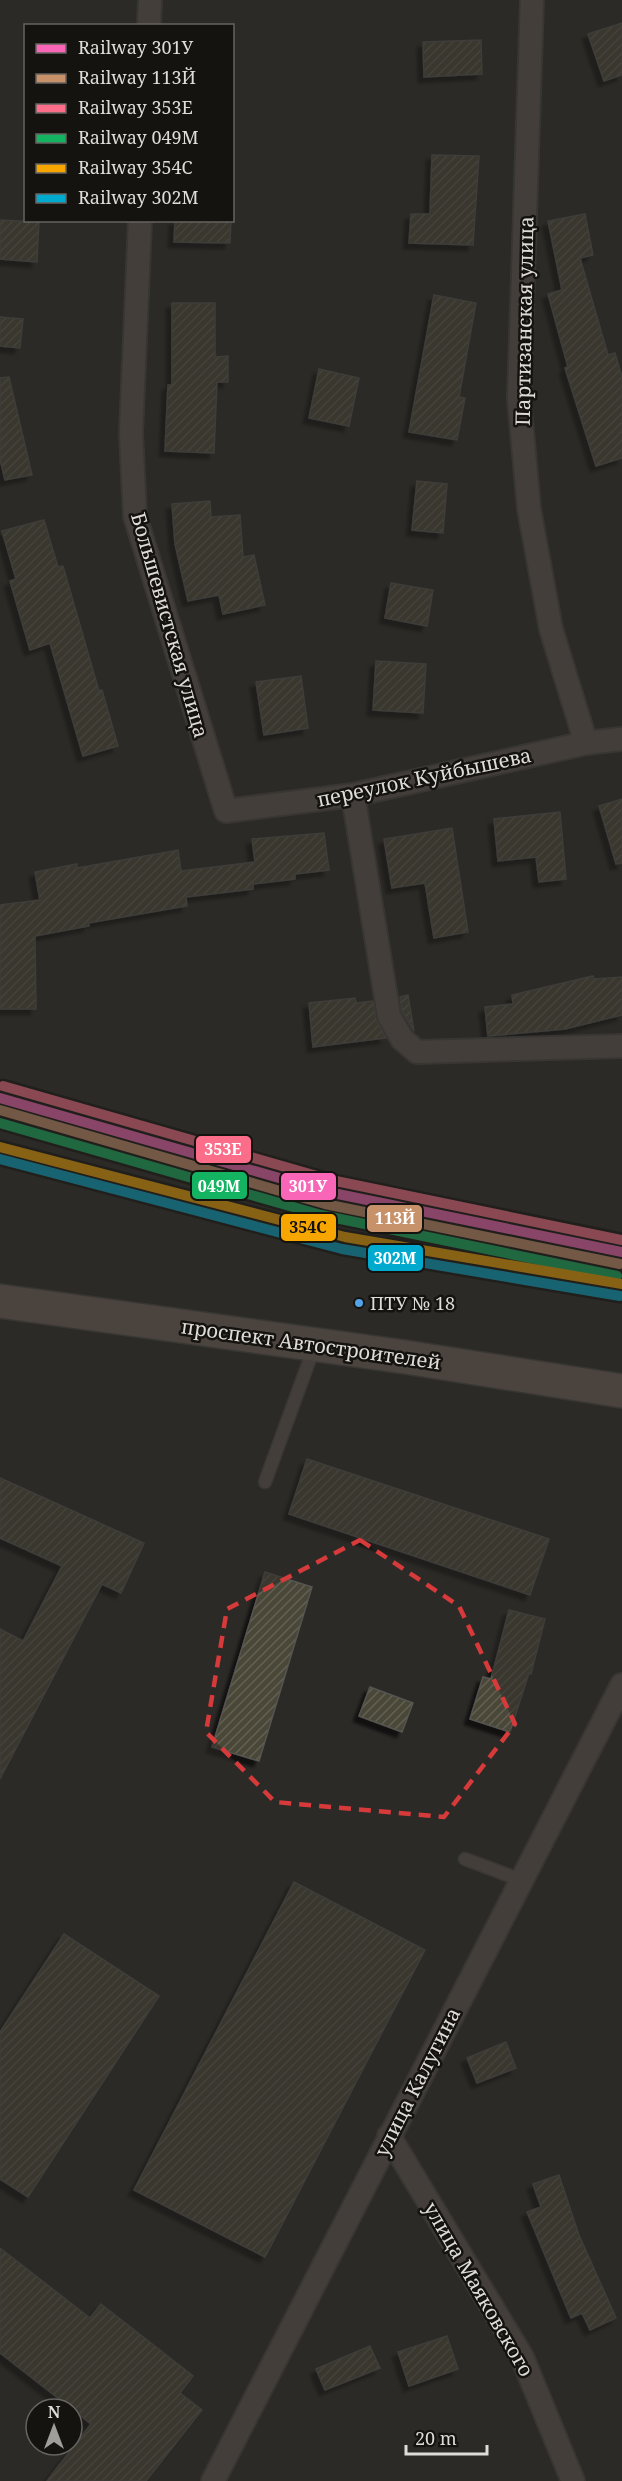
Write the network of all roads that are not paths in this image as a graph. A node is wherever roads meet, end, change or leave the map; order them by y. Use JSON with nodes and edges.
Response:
{"nodes":[{"id":1,"x":150,"y":0,"type":"edge"},
{"id":2,"x":532,"y":0,"type":"edge"},
{"id":3,"x":149,"y":24,"type":"edge"},
{"id":4,"x":140,"y":222,"type":"edge"},
{"id":5,"x":622,"y":739,"type":"edge"},
{"id":6,"x":586,"y":743,"type":"junction"},
{"id":7,"x":352,"y":795,"type":"junction"},
{"id":8,"x":226,"y":811,"type":"joint"},
{"id":9,"x":622,"y":1046,"type":"edge"},
{"id":10,"x":0,"y":1301,"type":"edge"},
{"id":11,"x":315,"y":1344,"type":"junction"},
{"id":12,"x":622,"y":1391,"type":"edge"},
{"id":13,"x":265,"y":1482,"type":"dead end"},
{"id":14,"x":622,"y":1685,"type":"edge"},
{"id":15,"x":465,"y":1859,"type":"dead end"},
{"id":16,"x":521,"y":1880,"type":"junction"},
{"id":17,"x":389,"y":2136,"type":"junction"},
{"id":18,"x":213,"y":2481,"type":"edge"},
{"id":19,"x":573,"y":2481,"type":"edge"}],
"edges":[{"from":1,"to":3,"type":"street"},
{"from":2,"to":6,"type":"street","name":"Партизанская улица"},
{"from":4,"to":8,"type":"street","name":"Большевистская улица"},
{"from":5,"to":6,"type":"street","name":"переулок Куйбышева"},
{"from":6,"to":7,"type":"street","name":"переулок Куйбышева"},
{"from":7,"to":8,"type":"street","name":"переулок Куйбышева"},
{"from":7,"to":9,"type":"street"},
{"from":10,"to":11,"type":"highway","name":"проспект Автостроителей"},
{"from":11,"to":12,"type":"highway","name":"проспект Автостроителей"},
{"from":11,"to":13,"type":"lane"},
{"from":14,"to":16,"type":"street","name":"улица Калугина"},
{"from":15,"to":16,"type":"lane"},
{"from":16,"to":17,"type":"street","name":"улица Калугина"},
{"from":17,"to":18,"type":"street","name":"улица Калугина"},
{"from":17,"to":19,"type":"street","name":"улица Маяковского"}]}
